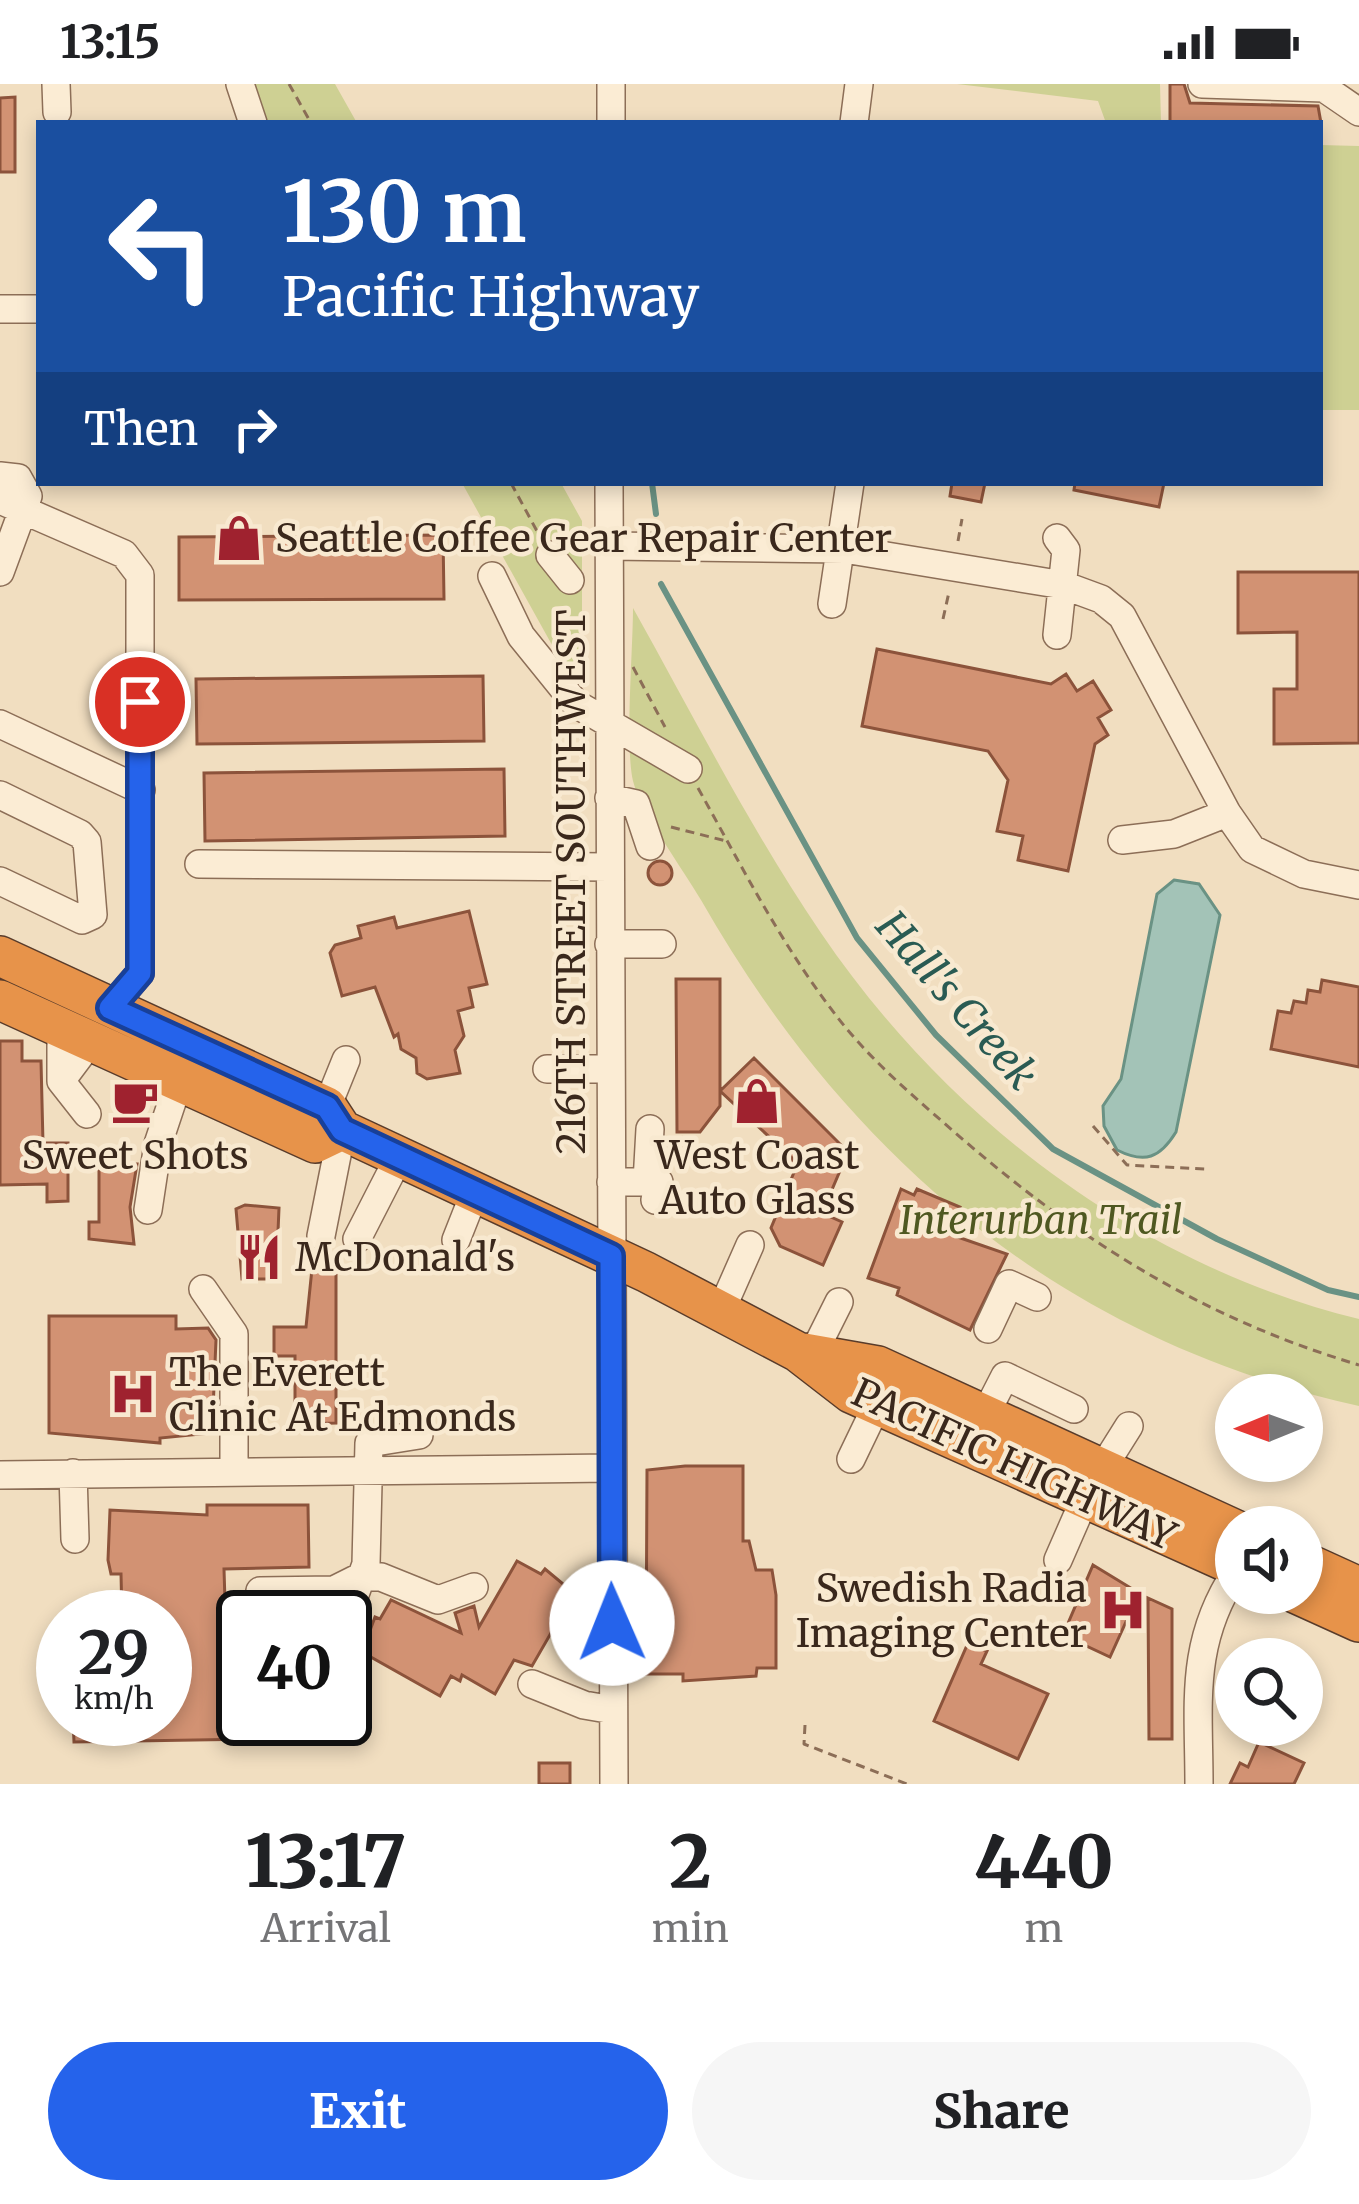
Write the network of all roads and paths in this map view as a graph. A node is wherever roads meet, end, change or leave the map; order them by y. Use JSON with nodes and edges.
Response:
{"nodes":[{"id":1,"x":240,"y":84,"type":"edge"},
{"id":2,"x":289,"y":84,"type":"edge"},
{"id":3,"x":611,"y":84,"type":"edge"},
{"id":4,"x":860,"y":84,"type":"edge"},
{"id":5,"x":1202,"y":84,"type":"edge"},
{"id":6,"x":1262,"y":86,"type":"edge"},
{"id":7,"x":1317,"y":86,"type":"edge"},
{"id":8,"x":1359,"y":112,"type":"edge"},
{"id":9,"x":252,"y":120,"type":"edge"},
{"id":10,"x":309,"y":120,"type":"edge"},
{"id":11,"x":611,"y":120,"type":"edge"},
{"id":12,"x":854,"y":120,"type":"edge"},
{"id":13,"x":0,"y":309,"type":"edge"},
{"id":14,"x":36,"y":309,"type":"edge"},
{"id":15,"x":0,"y":476,"type":"edge"},
{"id":16,"x":513,"y":486,"type":"edge"},
{"id":17,"x":609,"y":486,"type":"edge"},
{"id":18,"x":850,"y":486,"type":"edge"},
{"id":19,"x":0,"y":500,"type":"edge"},
{"id":20,"x":28,"y":508,"type":"junction"},
{"id":21,"x":1057,"y":538,"type":"dead end"},
{"id":22,"x":609,"y":546,"type":"junction"},
{"id":23,"x":844,"y":549,"type":"junction"},
{"id":24,"x":550,"y":555,"type":"joint"},
{"id":25,"x":0,"y":572,"type":"edge"},
{"id":26,"x":492,"y":576,"type":"dead end"},
{"id":27,"x":570,"y":580,"type":"dead end"},
{"id":28,"x":1063,"y":585,"type":"junction"},
{"id":29,"x":832,"y":604,"type":"dead end"},
{"id":30,"x":1057,"y":635,"type":"dead end"},
{"id":31,"x":627,"y":656,"type":"dead end"},
{"id":32,"x":609,"y":723,"type":"junction"},
{"id":33,"x":0,"y":724,"type":"edge"},
{"id":34,"x":667,"y":730,"type":"dead end"},
{"id":35,"x":688,"y":769,"type":"joint"},
{"id":36,"x":141,"y":790,"type":"junction"},
{"id":37,"x":0,"y":795,"type":"edge"},
{"id":38,"x":609,"y":798,"type":"junction"},
{"id":39,"x":1227,"y":814,"type":"junction"},
{"id":40,"x":647,"y":834,"type":"joint"},
{"id":41,"x":1122,"y":839,"type":"dead end"},
{"id":42,"x":728,"y":841,"type":"junction"},
{"id":43,"x":199,"y":864,"type":"dead end"},
{"id":44,"x":609,"y":867,"type":"junction"},
{"id":45,"x":0,"y":880,"type":"edge"},
{"id":46,"x":1359,"y":885,"type":"edge"},
{"id":47,"x":609,"y":944,"type":"junction"},
{"id":48,"x":662,"y":944,"type":"dead end"},
{"id":49,"x":0,"y":956,"type":"edge"},
{"id":50,"x":0,"y":1000,"type":"edge"},
{"id":51,"x":87,"y":1026,"type":"junction"},
{"id":52,"x":346,"y":1060,"type":"dead end"},
{"id":53,"x":547,"y":1069,"type":"dead end"},
{"id":54,"x":610,"y":1069,"type":"junction"},
{"id":55,"x":179,"y":1081,"type":"junction"},
{"id":56,"x":86,"y":1114,"type":"dead end"},
{"id":57,"x":334,"y":1119,"type":"junction"},
{"id":58,"x":1093,"y":1126,"type":"dead end"},
{"id":59,"x":650,"y":1129,"type":"dead end"},
{"id":60,"x":399,"y":1157,"type":"junction"},
{"id":61,"x":1205,"y":1169,"type":"dead end"},
{"id":62,"x":611,"y":1182,"type":"junction"},
{"id":63,"x":475,"y":1192,"type":"junction"},
{"id":64,"x":148,"y":1210,"type":"dead end"},
{"id":65,"x":321,"y":1236,"type":"dead end"},
{"id":66,"x":357,"y":1239,"type":"dead end"},
{"id":67,"x":456,"y":1240,"type":"dead end"},
{"id":68,"x":750,"y":1245,"type":"dead end"},
{"id":69,"x":611,"y":1256,"type":"junction"},
{"id":70,"x":203,"y":1289,"type":"dead end"},
{"id":71,"x":1037,"y":1297,"type":"dead end"},
{"id":72,"x":839,"y":1302,"type":"dead end"},
{"id":73,"x":720,"y":1313,"type":"junction"},
{"id":74,"x":988,"y":1329,"type":"dead end"},
{"id":75,"x":806,"y":1353,"type":"junction"},
{"id":76,"x":1359,"y":1365,"type":"edge"},
{"id":77,"x":881,"y":1373,"type":"junction"},
{"id":78,"x":1074,"y":1409,"type":"dead end"},
{"id":79,"x":985,"y":1415,"type":"junction"},
{"id":80,"x":1129,"y":1426,"type":"dead end"},
{"id":81,"x":419,"y":1435,"type":"dead end"},
{"id":82,"x":0,"y":1456,"type":"edge"},
{"id":83,"x":369,"y":1457,"type":"junction"},
{"id":84,"x":850,"y":1459,"type":"dead end"},
{"id":85,"x":610,"y":1468,"type":"junction"},
{"id":86,"x":234,"y":1472,"type":"junction"},
{"id":87,"x":73,"y":1473,"type":"junction"},
{"id":88,"x":0,"y":1475,"type":"edge"},
{"id":89,"x":1094,"y":1482,"type":"junction"},
{"id":90,"x":1215,"y":1523,"type":"edge"},
{"id":91,"x":75,"y":1539,"type":"dead end"},
{"id":92,"x":1215,"y":1556,"type":"edge"},
{"id":93,"x":1058,"y":1560,"type":"dead end"},
{"id":94,"x":1323,"y":1571,"type":"edge"},
{"id":95,"x":362,"y":1576,"type":"junction"},
{"id":96,"x":474,"y":1587,"type":"dead end"},
{"id":97,"x":1359,"y":1587,"type":"edge"},
{"id":98,"x":334,"y":1590,"type":"edge"},
{"id":99,"x":357,"y":1590,"type":"edge"},
{"id":100,"x":1323,"y":1606,"type":"edge"},
{"id":101,"x":1215,"y":1609,"type":"edge"},
{"id":102,"x":1359,"y":1622,"type":"edge"},
{"id":103,"x":532,"y":1684,"type":"dead end"},
{"id":104,"x":613,"y":1710,"type":"junction"},
{"id":105,"x":805,"y":1725,"type":"dead end"},
{"id":106,"x":614,"y":1784,"type":"edge"},
{"id":107,"x":907,"y":1784,"type":"edge"},
{"id":108,"x":1199,"y":1784,"type":"edge"}],
"edges":[{"from":1,"to":9,"type":"street"},
{"from":2,"to":10,"type":"path"},
{"from":3,"to":11,"type":"street"},
{"from":4,"to":12,"type":"street"},
{"from":5,"to":6,"type":"street"},
{"from":6,"to":7,"type":"street"},
{"from":7,"to":8,"type":"street"},
{"from":13,"to":14,"type":"street"},
{"from":15,"to":20,"type":"street"},
{"from":16,"to":24,"type":"path"},
{"from":17,"to":22,"type":"street","name":"216TH STREET SOUTHWEST"},
{"from":18,"to":23,"type":"street"},
{"from":19,"to":20,"type":"street"},
{"from":20,"to":25,"type":"street"},
{"from":20,"to":36,"type":"street"},
{"from":21,"to":28,"type":"street"},
{"from":22,"to":23,"type":"street"},
{"from":22,"to":32,"type":"street","name":"216TH STREET SOUTHWEST"},
{"from":23,"to":28,"type":"street"},
{"from":23,"to":29,"type":"street"},
{"from":24,"to":27,"type":"street"},
{"from":26,"to":32,"type":"street"},
{"from":28,"to":30,"type":"street"},
{"from":28,"to":39,"type":"street"},
{"from":31,"to":34,"type":"path"},
{"from":32,"to":35,"type":"street"},
{"from":32,"to":38,"type":"street","name":"216TH STREET SOUTHWEST"},
{"from":33,"to":36,"type":"street"},
{"from":35,"to":42,"type":"path"},
{"from":36,"to":51,"type":"street"},
{"from":37,"to":45,"type":"street"},
{"from":38,"to":40,"type":"street"},
{"from":38,"to":44,"type":"street","name":"216TH STREET SOUTHWEST"},
{"from":39,"to":41,"type":"street"},
{"from":39,"to":46,"type":"street"},
{"from":40,"to":42,"type":"path"},
{"from":42,"to":76,"type":"path"},
{"from":43,"to":44,"type":"street"},
{"from":44,"to":47,"type":"street","name":"216TH STREET SOUTHWEST"},
{"from":47,"to":48,"type":"street"},
{"from":47,"to":54,"type":"street","name":"216TH STREET SOUTHWEST"},
{"from":49,"to":51,"type":"highway","name":"PACIFIC HIGHWAY"},
{"from":50,"to":51,"type":"highway","name":"PACIFIC HIGHWAY"},
{"from":51,"to":55,"type":"highway","name":"PACIFIC HIGHWAY"},
{"from":51,"to":56,"type":"street"},
{"from":51,"to":57,"type":"highway","name":"PACIFIC HIGHWAY"},
{"from":52,"to":57,"type":"street"},
{"from":53,"to":54,"type":"street"},
{"from":54,"to":62,"type":"street","name":"216TH STREET SOUTHWEST"},
{"from":55,"to":57,"type":"highway","name":"PACIFIC HIGHWAY"},
{"from":55,"to":64,"type":"street"},
{"from":57,"to":60,"type":"highway","name":"PACIFIC HIGHWAY"},
{"from":57,"to":65,"type":"street"},
{"from":58,"to":61,"type":"path"},
{"from":59,"to":62,"type":"street"},
{"from":60,"to":63,"type":"highway","name":"PACIFIC HIGHWAY"},
{"from":60,"to":66,"type":"street"},
{"from":62,"to":69,"type":"street","name":"216TH STREET SOUTHWEST"},
{"from":63,"to":67,"type":"street"},
{"from":63,"to":69,"type":"highway","name":"PACIFIC HIGHWAY"},
{"from":68,"to":73,"type":"street"},
{"from":69,"to":73,"type":"highway","name":"PACIFIC HIGHWAY"},
{"from":69,"to":85,"type":"street","name":"216TH STREET SOUTHWEST"},
{"from":70,"to":86,"type":"street"},
{"from":71,"to":74,"type":"street"},
{"from":72,"to":75,"type":"street"},
{"from":73,"to":75,"type":"highway","name":"PACIFIC HIGHWAY"},
{"from":75,"to":77,"type":"highway","name":"PACIFIC HIGHWAY"},
{"from":77,"to":79,"type":"highway","name":"PACIFIC HIGHWAY"},
{"from":77,"to":84,"type":"street"},
{"from":77,"to":89,"type":"highway","name":"PACIFIC HIGHWAY"},
{"from":78,"to":79,"type":"street"},
{"from":79,"to":89,"type":"highway","name":"PACIFIC HIGHWAY"},
{"from":80,"to":89,"type":"street"},
{"from":81,"to":83,"type":"street"},
{"from":82,"to":88,"type":"street"},
{"from":83,"to":85,"type":"street"},
{"from":83,"to":86,"type":"street"},
{"from":83,"to":95,"type":"street"},
{"from":85,"to":104,"type":"street","name":"216TH STREET SOUTHWEST"},
{"from":86,"to":87,"type":"street"},
{"from":87,"to":88,"type":"street"},
{"from":87,"to":91,"type":"street"},
{"from":89,"to":90,"type":"highway","name":"PACIFIC HIGHWAY"},
{"from":89,"to":92,"type":"highway","name":"PACIFIC HIGHWAY"},
{"from":89,"to":93,"type":"street"},
{"from":94,"to":97,"type":"highway"},
{"from":95,"to":96,"type":"street"},
{"from":95,"to":98,"type":"street"},
{"from":95,"to":99,"type":"street"},
{"from":100,"to":102,"type":"highway"},
{"from":101,"to":108,"type":"street"},
{"from":103,"to":104,"type":"street"},
{"from":104,"to":106,"type":"street","name":"216TH STREET SOUTHWEST"},
{"from":105,"to":107,"type":"path"}]}
